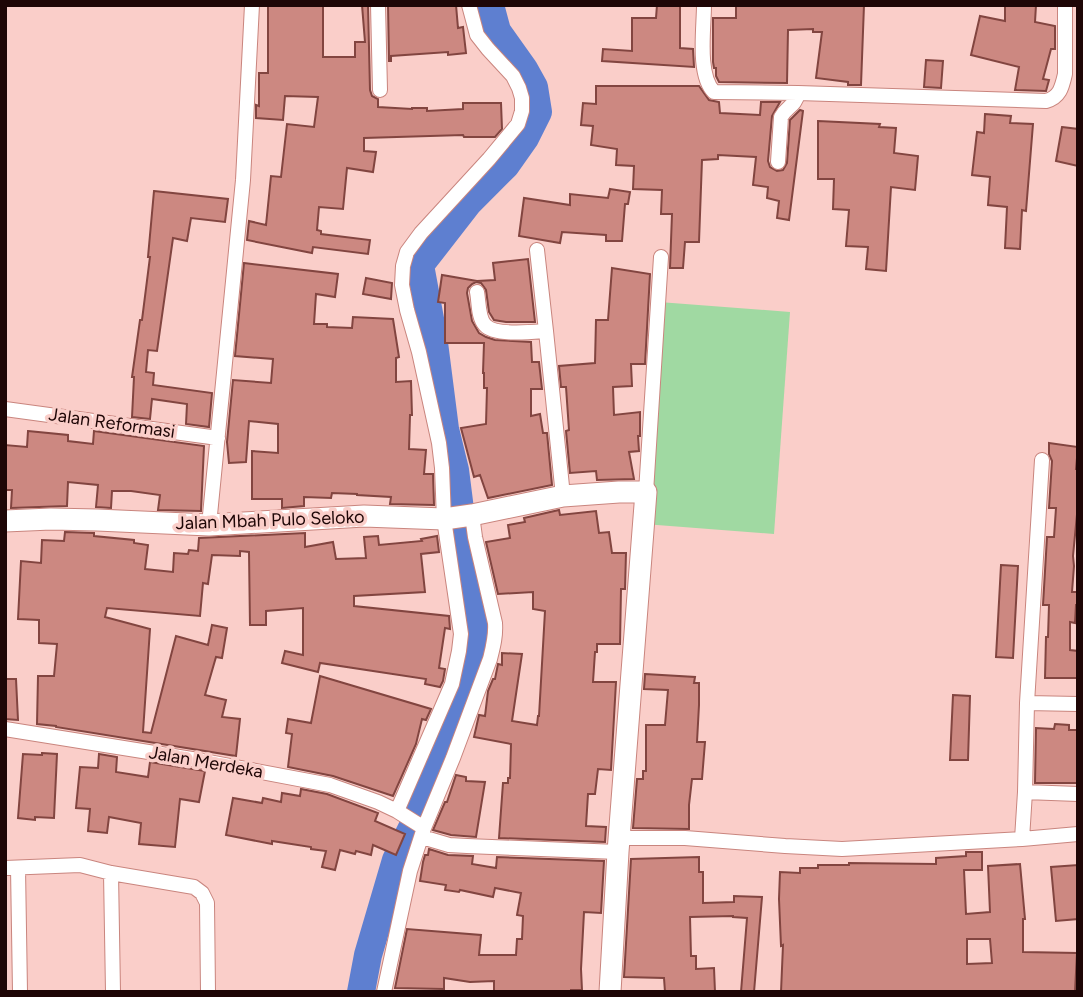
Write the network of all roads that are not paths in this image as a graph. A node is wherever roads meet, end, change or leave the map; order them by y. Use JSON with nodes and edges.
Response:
{"nodes":[{"id":1,"x":252,"y":5,"type":"edge"},
{"id":2,"x":378,"y":5,"type":"edge"},
{"id":3,"x":469,"y":5,"type":"edge"},
{"id":4,"x":705,"y":5,"type":"edge"},
{"id":5,"x":1065,"y":5,"type":"edge"},
{"id":6,"x":380,"y":90,"type":"dead end"},
{"id":7,"x":798,"y":93,"type":"junction"},
{"id":8,"x":778,"y":162,"type":"dead end"},
{"id":9,"x":537,"y":250,"type":"dead end"},
{"id":10,"x":661,"y":257,"type":"dead end"},
{"id":11,"x":477,"y":292,"type":"dead end"},
{"id":12,"x":546,"y":331,"type":"junction"},
{"id":13,"x":5,"y":409,"type":"edge"},
{"id":14,"x":218,"y":438,"type":"junction"},
{"id":15,"x":1042,"y":460,"type":"dead end"},
{"id":16,"x":646,"y":492,"type":"junction"},
{"id":17,"x":563,"y":496,"type":"junction"},
{"id":18,"x":458,"y":517,"type":"junction"},
{"id":19,"x":5,"y":521,"type":"edge"},
{"id":20,"x":209,"y":525,"type":"junction"},
{"id":21,"x":1027,"y":703,"type":"junction"},
{"id":22,"x":1078,"y":704,"type":"edge"},
{"id":23,"x":5,"y":729,"type":"edge"},
{"id":24,"x":1026,"y":792,"type":"junction"},
{"id":25,"x":1078,"y":794,"type":"edge"},
{"id":26,"x":399,"y":813,"type":"junction"},
{"id":27,"x":422,"y":830,"type":"junction"},
{"id":28,"x":1078,"y":834,"type":"edge"},
{"id":29,"x":1022,"y":839,"type":"junction"},
{"id":30,"x":619,"y":845,"type":"junction"},
{"id":31,"x":11,"y":868,"type":"edge"},
{"id":32,"x":111,"y":873,"type":"junction"},
{"id":33,"x":20,"y":992,"type":"edge"},
{"id":34,"x":113,"y":992,"type":"edge"},
{"id":35,"x":208,"y":992,"type":"edge"},
{"id":36,"x":384,"y":992,"type":"edge"},
{"id":37,"x":610,"y":992,"type":"edge"}],
"edges":[{"from":1,"to":14,"type":"street"},
{"from":2,"to":6,"type":"street"},
{"from":3,"to":18,"type":"street"},
{"from":4,"to":7,"type":"street"},
{"from":5,"to":7,"type":"street"},
{"from":7,"to":8,"type":"street"},
{"from":9,"to":12,"type":"street"},
{"from":10,"to":16,"type":"street"},
{"from":11,"to":12,"type":"street"},
{"from":12,"to":17,"type":"street"},
{"from":13,"to":14,"type":"street","name":"Jalan Reformasi"},
{"from":14,"to":20,"type":"street"},
{"from":15,"to":21,"type":"street"},
{"from":16,"to":17,"type":"street","name":"Jalan Mbah Pulo Seloko"},
{"from":16,"to":30,"type":"street"},
{"from":17,"to":18,"type":"street","name":"Jalan Mbah Pulo Seloko"},
{"from":18,"to":20,"type":"street","name":"Jalan Mbah Pulo Seloko"},
{"from":18,"to":26,"type":"street"},
{"from":18,"to":27,"type":"street"},
{"from":19,"to":20,"type":"street","name":"Jalan Mbah Pulo Seloko"},
{"from":21,"to":22,"type":"street"},
{"from":21,"to":24,"type":"street"},
{"from":23,"to":26,"type":"street","name":"Jalan Merdeka"},
{"from":24,"to":25,"type":"street"},
{"from":24,"to":29,"type":"street"},
{"from":26,"to":27,"type":"street","name":"Jalan Merdeka"},
{"from":27,"to":30,"type":"street","name":"Jalan Merdeka"},
{"from":27,"to":36,"type":"street"},
{"from":28,"to":29,"type":"street","name":"Jalan Merdeka"},
{"from":29,"to":30,"type":"street","name":"Jalan Merdeka"},
{"from":30,"to":37,"type":"street"},
{"from":31,"to":32,"type":"street"},
{"from":31,"to":33,"type":"street"},
{"from":32,"to":34,"type":"street"},
{"from":32,"to":35,"type":"street"}]}
